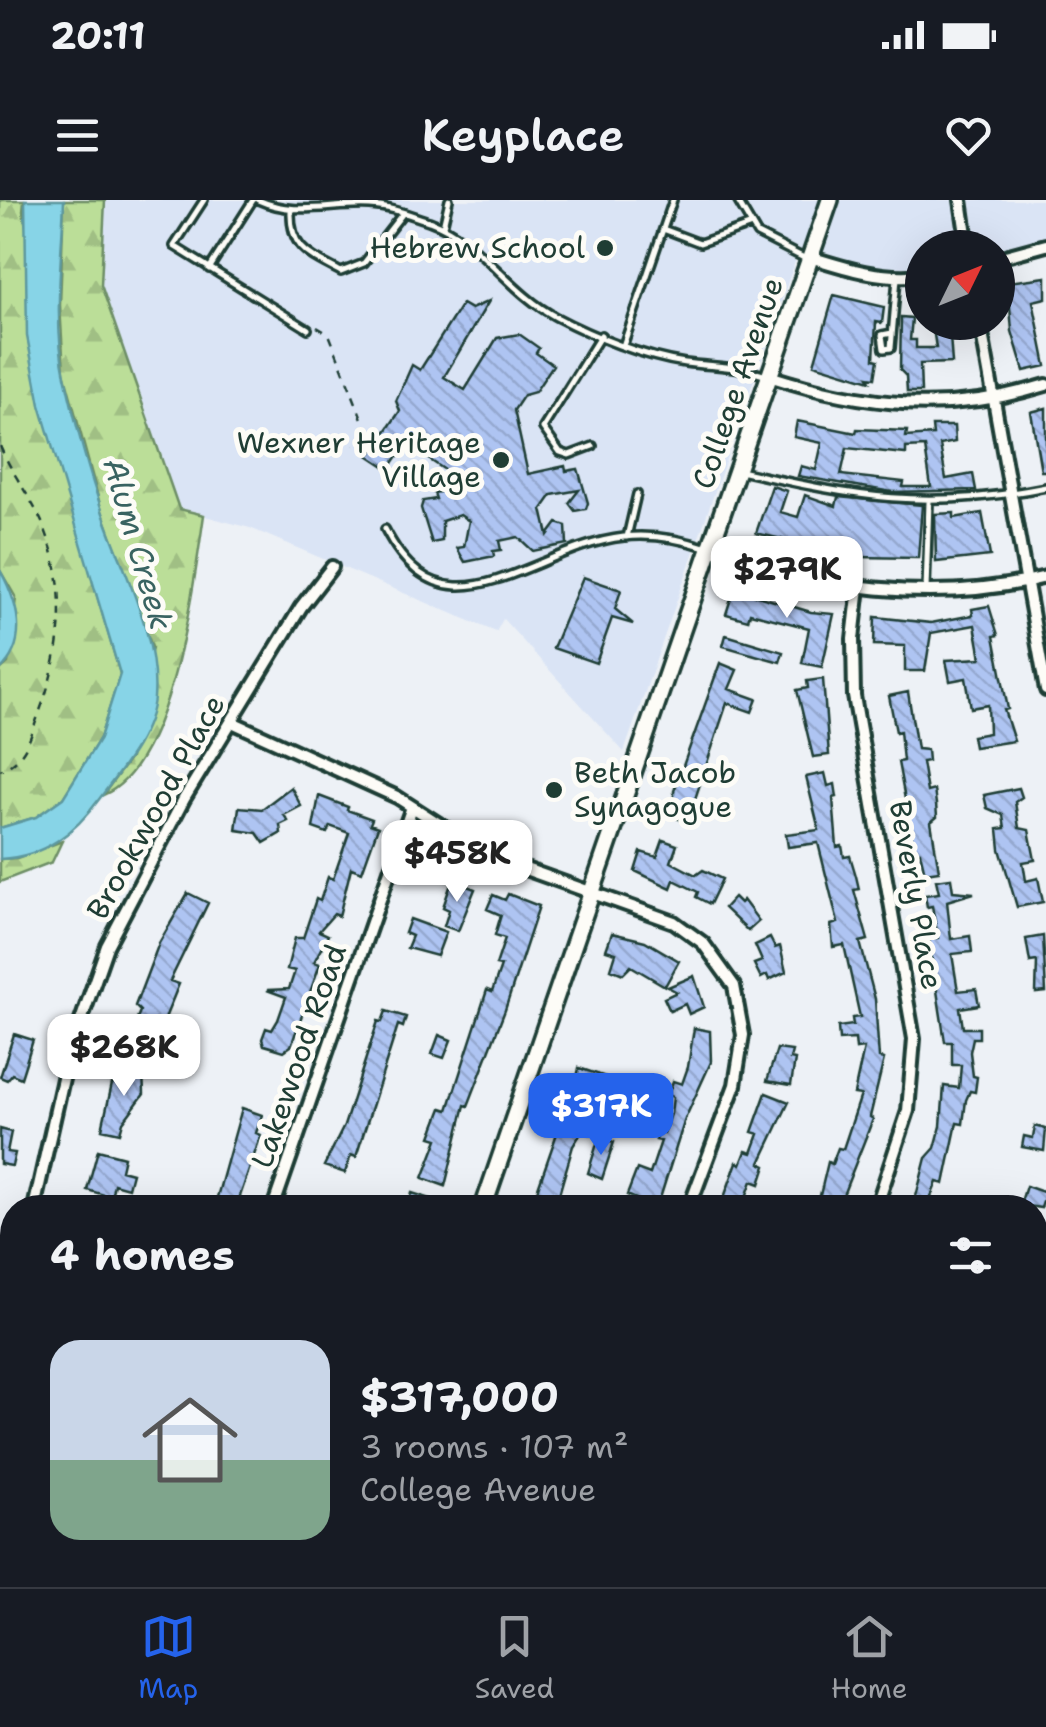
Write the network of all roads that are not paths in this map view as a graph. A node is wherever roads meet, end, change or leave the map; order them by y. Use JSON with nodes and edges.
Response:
{"nodes":[{"id":1,"x":204,"y":200,"type":"edge"},
{"id":2,"x":256,"y":200,"type":"edge"},
{"id":3,"x":450,"y":200,"type":"edge"},
{"id":4,"x":673,"y":200,"type":"edge"},
{"id":5,"x":737,"y":200,"type":"edge"},
{"id":6,"x":830,"y":200,"type":"edge"},
{"id":7,"x":961,"y":200,"type":"edge"},
{"id":8,"x":291,"y":210,"type":"junction"},
{"id":9,"x":403,"y":212,"type":"junction"},
{"id":10,"x":750,"y":226,"type":"junction"},
{"id":11,"x":443,"y":227,"type":"junction"},
{"id":12,"x":663,"y":229,"type":"junction"},
{"id":13,"x":965,"y":230,"type":"edge"},
{"id":14,"x":1046,"y":246,"type":"edge"},
{"id":15,"x":1015,"y":254,"type":"edge"},
{"id":16,"x":810,"y":259,"type":"junction"},
{"id":17,"x":209,"y":270,"type":"junction"},
{"id":18,"x":905,"y":277,"type":"edge"},
{"id":19,"x":898,"y":278,"type":"junction"},
{"id":20,"x":308,"y":329,"type":"road end"},
{"id":21,"x":892,"y":332,"type":"dead end"},
{"id":22,"x":600,"y":334,"type":"junction"},
{"id":23,"x":983,"y":340,"type":"edge"},
{"id":24,"x":624,"y":344,"type":"junction"},
{"id":25,"x":769,"y":376,"type":"junction"},
{"id":26,"x":1046,"y":385,"type":"edge"},
{"id":27,"x":994,"y":401,"type":"junction"},
{"id":28,"x":593,"y":446,"type":"dead end"},
{"id":29,"x":737,"y":471,"type":"junction"},
{"id":30,"x":1046,"y":487,"type":"edge"},
{"id":31,"x":637,"y":494,"type":"dead end"},
{"id":32,"x":1010,"y":494,"type":"junction"},
{"id":33,"x":929,"y":502,"type":"junction"},
{"id":34,"x":386,"y":529,"type":"dead end"},
{"id":35,"x":626,"y":537,"type":"junction"},
{"id":36,"x":711,"y":548,"type":"junction"},
{"id":37,"x":332,"y":567,"type":"dead end"},
{"id":38,"x":1046,"y":576,"type":"edge"},
{"id":39,"x":1026,"y":582,"type":"junction"},
{"id":40,"x":859,"y":587,"type":"junction"},
{"id":41,"x":926,"y":591,"type":"junction"},
{"id":42,"x":1046,"y":690,"type":"edge"},
{"id":43,"x":232,"y":722,"type":"junction"},
{"id":44,"x":412,"y":807,"type":"junction"},
{"id":45,"x":591,"y":894,"type":"junction"},
{"id":46,"x":37,"y":1195,"type":"edge"},
{"id":47,"x":278,"y":1195,"type":"edge"},
{"id":48,"x":487,"y":1195,"type":"edge"},
{"id":49,"x":694,"y":1195,"type":"edge"},
{"id":50,"x":880,"y":1195,"type":"edge"}],
"edges":[{"from":1,"to":17,"type":"lane"},
{"from":2,"to":8,"type":"lane"},
{"from":2,"to":17,"type":"lane"},
{"from":3,"to":11,"type":"lane"},
{"from":4,"to":12,"type":"lane"},
{"from":5,"to":10,"type":"lane"},
{"from":6,"to":16,"type":"main road","name":"College Avenue"},
{"from":7,"to":13,"type":"street"},
{"from":8,"to":9,"type":"lane"},
{"from":8,"to":9,"type":"lane"},
{"from":9,"to":11,"type":"lane"},
{"from":10,"to":12,"type":"lane"},
{"from":10,"to":16,"type":"lane"},
{"from":11,"to":22,"type":"lane"},
{"from":12,"to":24,"type":"lane"},
{"from":14,"to":15,"type":"street"},
{"from":16,"to":19,"type":"street"},
{"from":16,"to":25,"type":"main road","name":"College Avenue"},
{"from":17,"to":20,"type":"lane"},
{"from":18,"to":19,"type":"street"},
{"from":19,"to":21,"type":"lane"},
{"from":22,"to":24,"type":"lane"},
{"from":22,"to":28,"type":"lane"},
{"from":23,"to":27,"type":"street"},
{"from":24,"to":25,"type":"lane"},
{"from":25,"to":27,"type":"street"},
{"from":25,"to":29,"type":"main road","name":"College Avenue"},
{"from":26,"to":27,"type":"street"},
{"from":27,"to":32,"type":"street"},
{"from":29,"to":33,"type":"lane"},
{"from":29,"to":36,"type":"main road","name":"College Avenue"},
{"from":30,"to":32,"type":"lane"},
{"from":31,"to":35,"type":"lane"},
{"from":32,"to":33,"type":"lane"},
{"from":32,"to":39,"type":"street"},
{"from":33,"to":41,"type":"lane"},
{"from":34,"to":35,"type":"lane"},
{"from":35,"to":36,"type":"lane"},
{"from":36,"to":40,"type":"street"},
{"from":36,"to":45,"type":"main road","name":"College Avenue"},
{"from":37,"to":43,"type":"street","name":"Brookwood Place"},
{"from":38,"to":39,"type":"street"},
{"from":39,"to":41,"type":"street"},
{"from":39,"to":42,"type":"street"},
{"from":40,"to":41,"type":"street"},
{"from":40,"to":50,"type":"street","name":"Beverly Place"},
{"from":43,"to":44,"type":"street"},
{"from":43,"to":46,"type":"street","name":"Brookwood Place"},
{"from":44,"to":45,"type":"street"},
{"from":44,"to":47,"type":"street","name":"Lakewood Road"},
{"from":45,"to":48,"type":"main road","name":"College Avenue"},
{"from":45,"to":49,"type":"street"}]}
